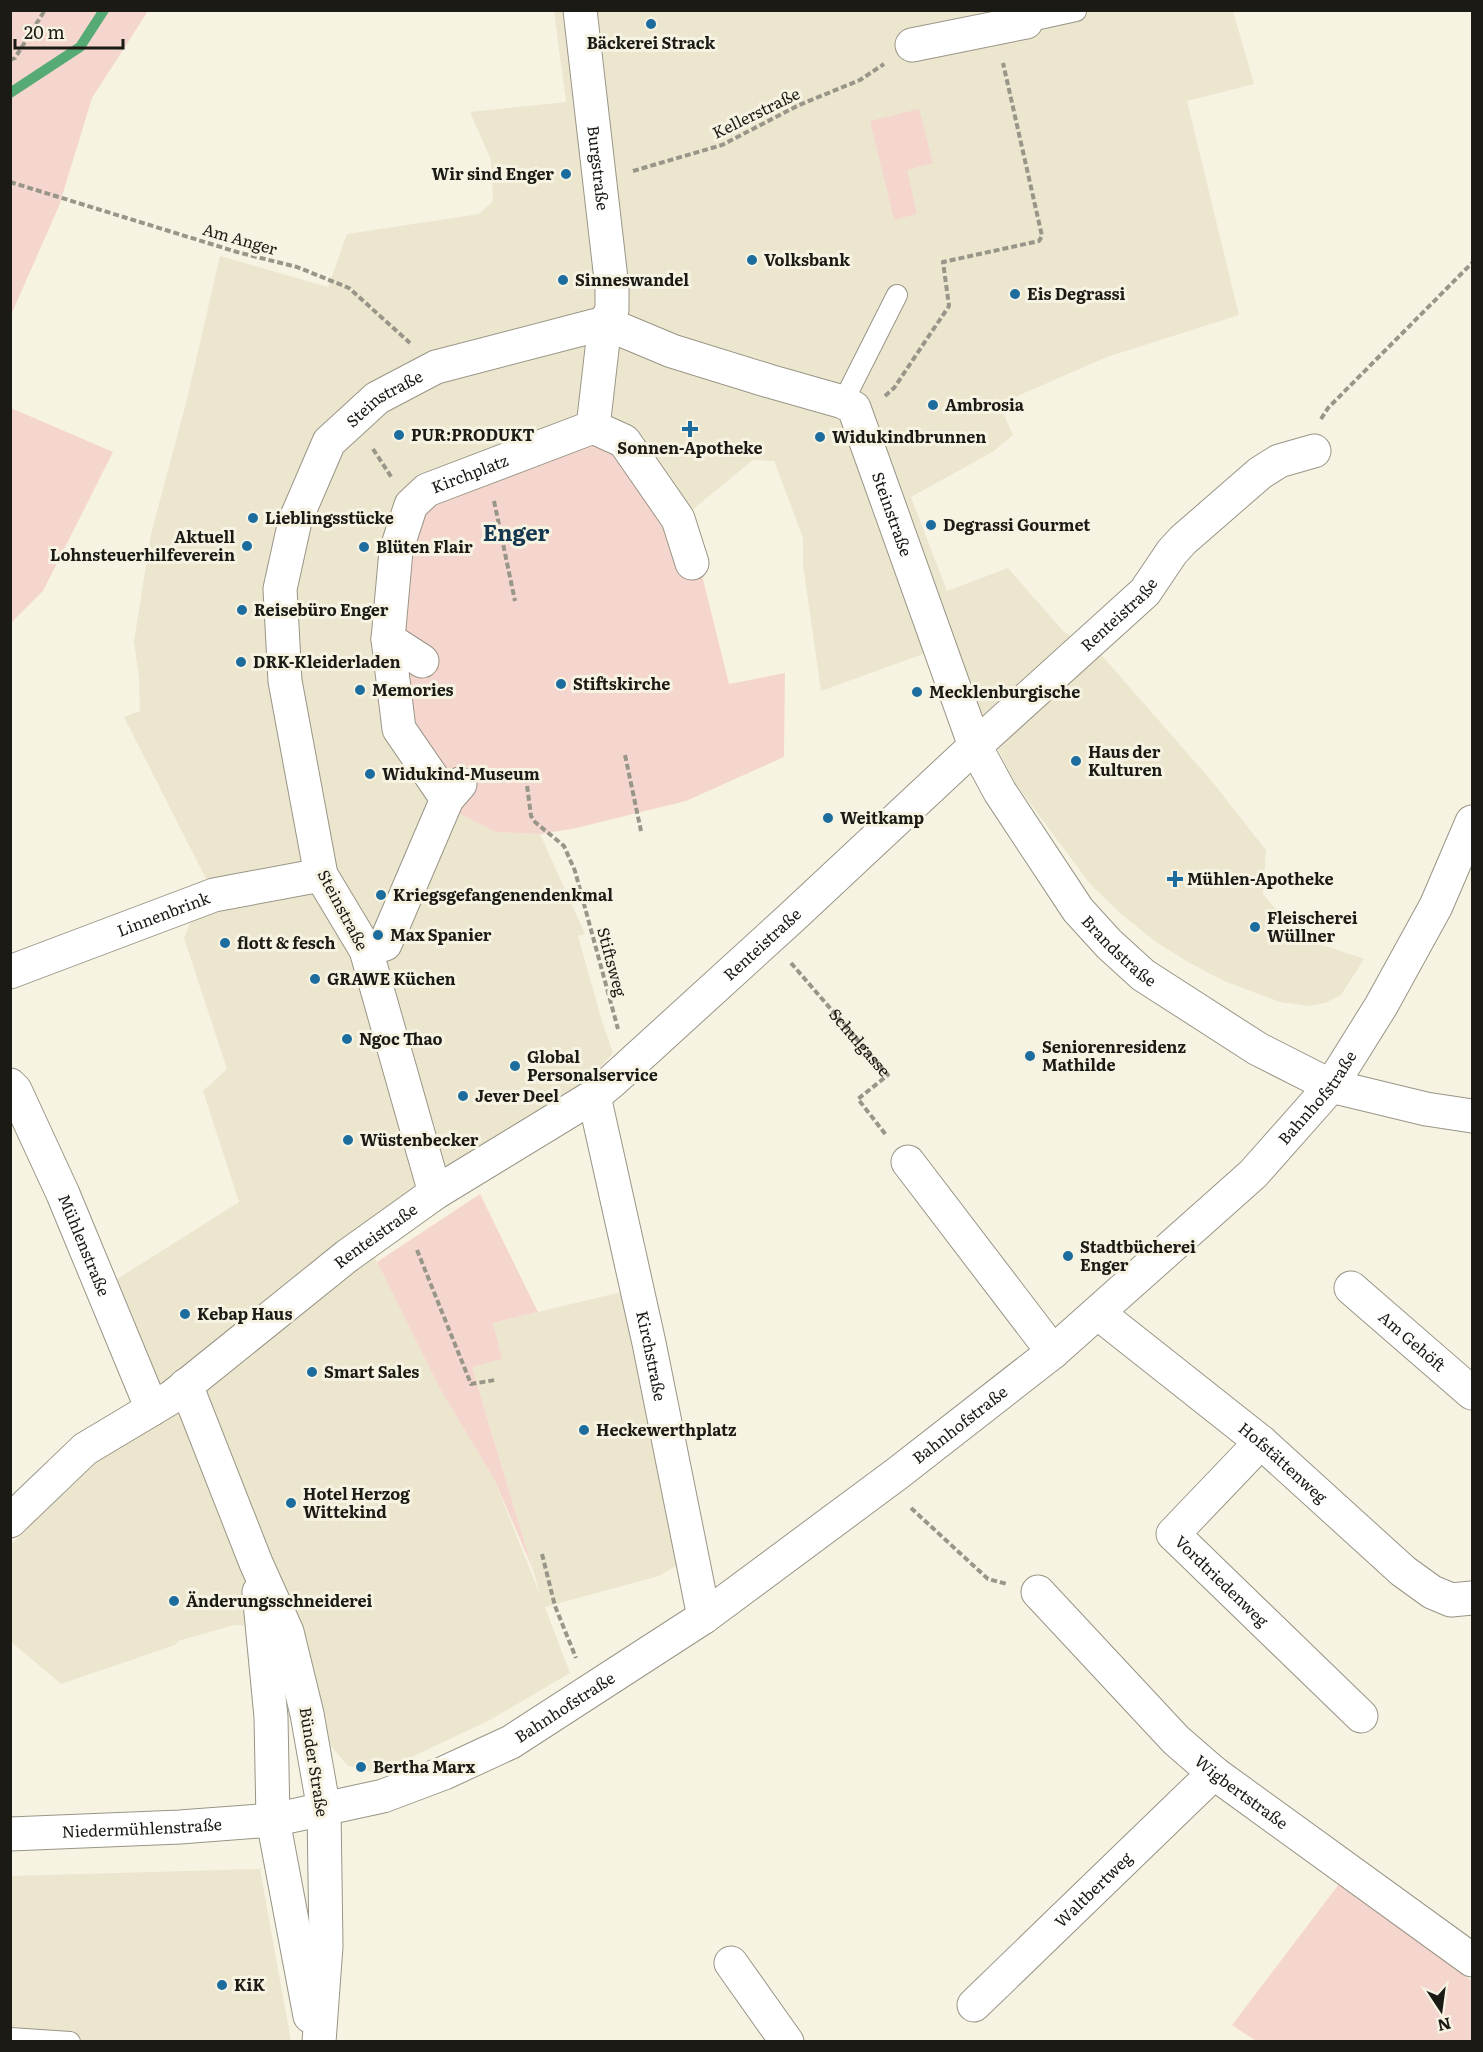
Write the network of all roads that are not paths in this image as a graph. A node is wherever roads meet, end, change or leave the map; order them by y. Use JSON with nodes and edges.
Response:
{"nodes":[{"id":1,"x":580,"y":10,"type":"edge"},
{"id":2,"x":1076,"y":11,"type":"edge"},
{"id":3,"x":1025,"y":16,"type":"edge"},
{"id":4,"x":912,"y":45,"type":"road end"},
{"id":5,"x":897,"y":295,"type":"dead end"},
{"id":6,"x":605,"y":323,"type":"junction"},
{"id":7,"x":850,"y":407,"type":"junction"},
{"id":8,"x":593,"y":427,"type":"junction"},
{"id":9,"x":1314,"y":452,"type":"road end"},
{"id":10,"x":692,"y":562,"type":"dead end"},
{"id":11,"x":388,"y":639,"type":"junction"},
{"id":12,"x":422,"y":661,"type":"dead end"},
{"id":13,"x":975,"y":746,"type":"junction"},
{"id":14,"x":1473,"y":822,"type":"edge"},
{"id":15,"x":321,"y":874,"type":"junction"},
{"id":16,"x":366,"y":950,"type":"junction"},
{"id":17,"x":10,"y":972,"type":"edge"},
{"id":18,"x":10,"y":1085,"type":"edge"},
{"id":19,"x":1331,"y":1086,"type":"junction"},
{"id":20,"x":594,"y":1096,"type":"junction"},
{"id":21,"x":1473,"y":1116,"type":"edge"},
{"id":22,"x":900,"y":1153,"type":"road end"},
{"id":23,"x":435,"y":1193,"type":"junction"},
{"id":24,"x":1351,"y":1288,"type":"dead end"},
{"id":25,"x":1098,"y":1314,"type":"junction"},
{"id":26,"x":1053,"y":1352,"type":"junction"},
{"id":27,"x":1473,"y":1393,"type":"edge"},
{"id":28,"x":170,"y":1397,"type":"junction"},
{"id":29,"x":1261,"y":1442,"type":"junction"},
{"id":30,"x":10,"y":1521,"type":"edge"},
{"id":31,"x":256,"y":1563,"type":"junction"},
{"id":32,"x":1038,"y":1592,"type":"road end"},
{"id":33,"x":1472,"y":1599,"type":"edge"},
{"id":34,"x":704,"y":1617,"type":"junction"},
{"id":35,"x":1361,"y":1716,"type":"dead end"},
{"id":36,"x":1214,"y":1773,"type":"junction"},
{"id":37,"x":324,"y":1810,"type":"junction"},
{"id":38,"x":273,"y":1820,"type":"junction"},
{"id":39,"x":10,"y":1834,"type":"edge"},
{"id":40,"x":1473,"y":1960,"type":"edge"},
{"id":41,"x":731,"y":1963,"type":"dead end"},
{"id":42,"x":974,"y":2005,"type":"dead end"},
{"id":43,"x":10,"y":2038,"type":"edge"},
{"id":44,"x":70,"y":2042,"type":"edge"},
{"id":45,"x":317,"y":2042,"type":"edge"},
{"id":46,"x":787,"y":2042,"type":"edge"}],
"edges":[{"from":1,"to":6,"type":"street","name":"Burgstraße"},
{"from":2,"to":3,"type":"lane"},
{"from":3,"to":4,"type":"street"},
{"from":5,"to":7,"type":"lane"},
{"from":6,"to":7,"type":"street"},
{"from":6,"to":8,"type":"street"},
{"from":6,"to":15,"type":"street","name":"Steinstraße"},
{"from":7,"to":13,"type":"street","name":"Steinstraße"},
{"from":8,"to":10,"type":"street"},
{"from":8,"to":11,"type":"street","name":"Kirchplatz"},
{"from":9,"to":13,"type":"street","name":"Renteistraße"},
{"from":11,"to":12,"type":"street"},
{"from":11,"to":16,"type":"street"},
{"from":13,"to":19,"type":"street","name":"Brandstraße"},
{"from":13,"to":20,"type":"street","name":"Renteistraße"},
{"from":14,"to":19,"type":"street","name":"Bahnhofstraße"},
{"from":15,"to":16,"type":"street","name":"Steinstraße"},
{"from":15,"to":17,"type":"street","name":"Linnenbrink"},
{"from":16,"to":23,"type":"street","name":"Steinstraße"},
{"from":18,"to":28,"type":"street","name":"Mühlenstraße"},
{"from":19,"to":21,"type":"street","name":"Brandstraße"},
{"from":19,"to":25,"type":"street","name":"Bahnhofstraße"},
{"from":20,"to":23,"type":"street","name":"Renteistraße"},
{"from":20,"to":34,"type":"street","name":"Kirchstraße"},
{"from":22,"to":26,"type":"street"},
{"from":23,"to":28,"type":"street","name":"Renteistraße"},
{"from":24,"to":27,"type":"street","name":"Am Gehöft"},
{"from":25,"to":26,"type":"street","name":"Bahnhofstraße"},
{"from":25,"to":29,"type":"street","name":"Hofstättenweg"},
{"from":26,"to":34,"type":"street","name":"Bahnhofstraße"},
{"from":28,"to":30,"type":"street","name":"Renteistraße"},
{"from":28,"to":31,"type":"street","name":"Bünder Straße"},
{"from":29,"to":33,"type":"street","name":"Hofstättenweg"},
{"from":29,"to":35,"type":"street","name":"Vordtriedenweg"},
{"from":31,"to":37,"type":"street","name":"Bünder Straße"},
{"from":31,"to":38,"type":"street","name":"Bünder Straße"},
{"from":32,"to":36,"type":"street","name":"Wigbertstraße"},
{"from":34,"to":37,"type":"street","name":"Bahnhofstraße"},
{"from":36,"to":40,"type":"street","name":"Wigbertstraße"},
{"from":36,"to":42,"type":"street","name":"Waltbertweg"},
{"from":37,"to":38,"type":"street","name":"Bahnhofstraße"},
{"from":37,"to":45,"type":"street","name":"Bünder Straße"},
{"from":38,"to":39,"type":"street","name":"Niedermühlenstraße"},
{"from":38,"to":45,"type":"street","name":"Bünder Straße"},
{"from":41,"to":46,"type":"street"},
{"from":43,"to":44,"type":"lane"}]}
